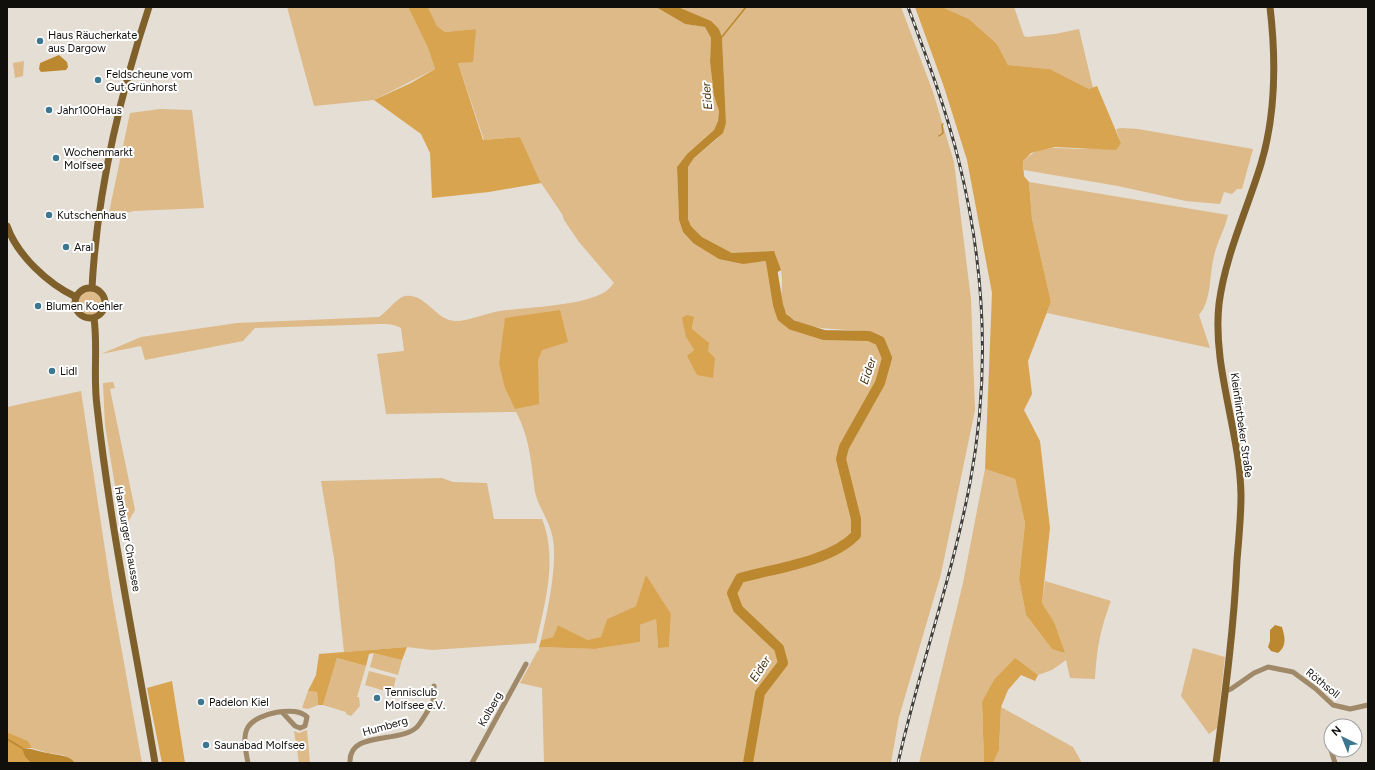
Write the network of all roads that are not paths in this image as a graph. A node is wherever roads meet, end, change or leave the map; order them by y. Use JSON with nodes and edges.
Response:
{"nodes":[{"id":1,"x":148,"y":7,"type":"edge"},
{"id":2,"x":1270,"y":7,"type":"edge"},
{"id":3,"x":7,"y":226,"type":"edge"},
{"id":4,"x":92,"y":288,"type":"junction"},
{"id":5,"x":76,"y":297,"type":"junction"},
{"id":6,"x":94,"y":318,"type":"junction"},
{"id":7,"x":526,"y":664,"type":"dead end"},
{"id":8,"x":434,"y":686,"type":"dead end"},
{"id":9,"x":1226,"y":691,"type":"junction"},
{"id":10,"x":1368,"y":705,"type":"edge"},
{"id":11,"x":282,"y":712,"type":"junction"},
{"id":12,"x":155,"y":763,"type":"edge"},
{"id":13,"x":248,"y":763,"type":"edge"},
{"id":14,"x":350,"y":763,"type":"edge"},
{"id":15,"x":472,"y":763,"type":"edge"},
{"id":16,"x":1216,"y":763,"type":"edge"}],
"edges":[{"from":1,"to":4,"type":"main road"},
{"from":2,"to":9,"type":"main road","name":"Kleinflintbeker Straße"},
{"from":3,"to":5,"type":"main road"},
{"from":4,"to":5,"type":"main road"},
{"from":4,"to":6,"type":"main road"},
{"from":5,"to":6,"type":"main road"},
{"from":6,"to":12,"type":"main road","name":"Hamburger Chaussee"},
{"from":7,"to":15,"type":"street","name":"Kolberg"},
{"from":8,"to":14,"type":"street","name":"Humberg"},
{"from":9,"to":10,"type":"street","name":"Röthsoll"},
{"from":9,"to":16,"type":"main road","name":"Kleinflintbeker Straße"},
{"from":11,"to":11,"type":"street"},
{"from":11,"to":13,"type":"street"}]}
